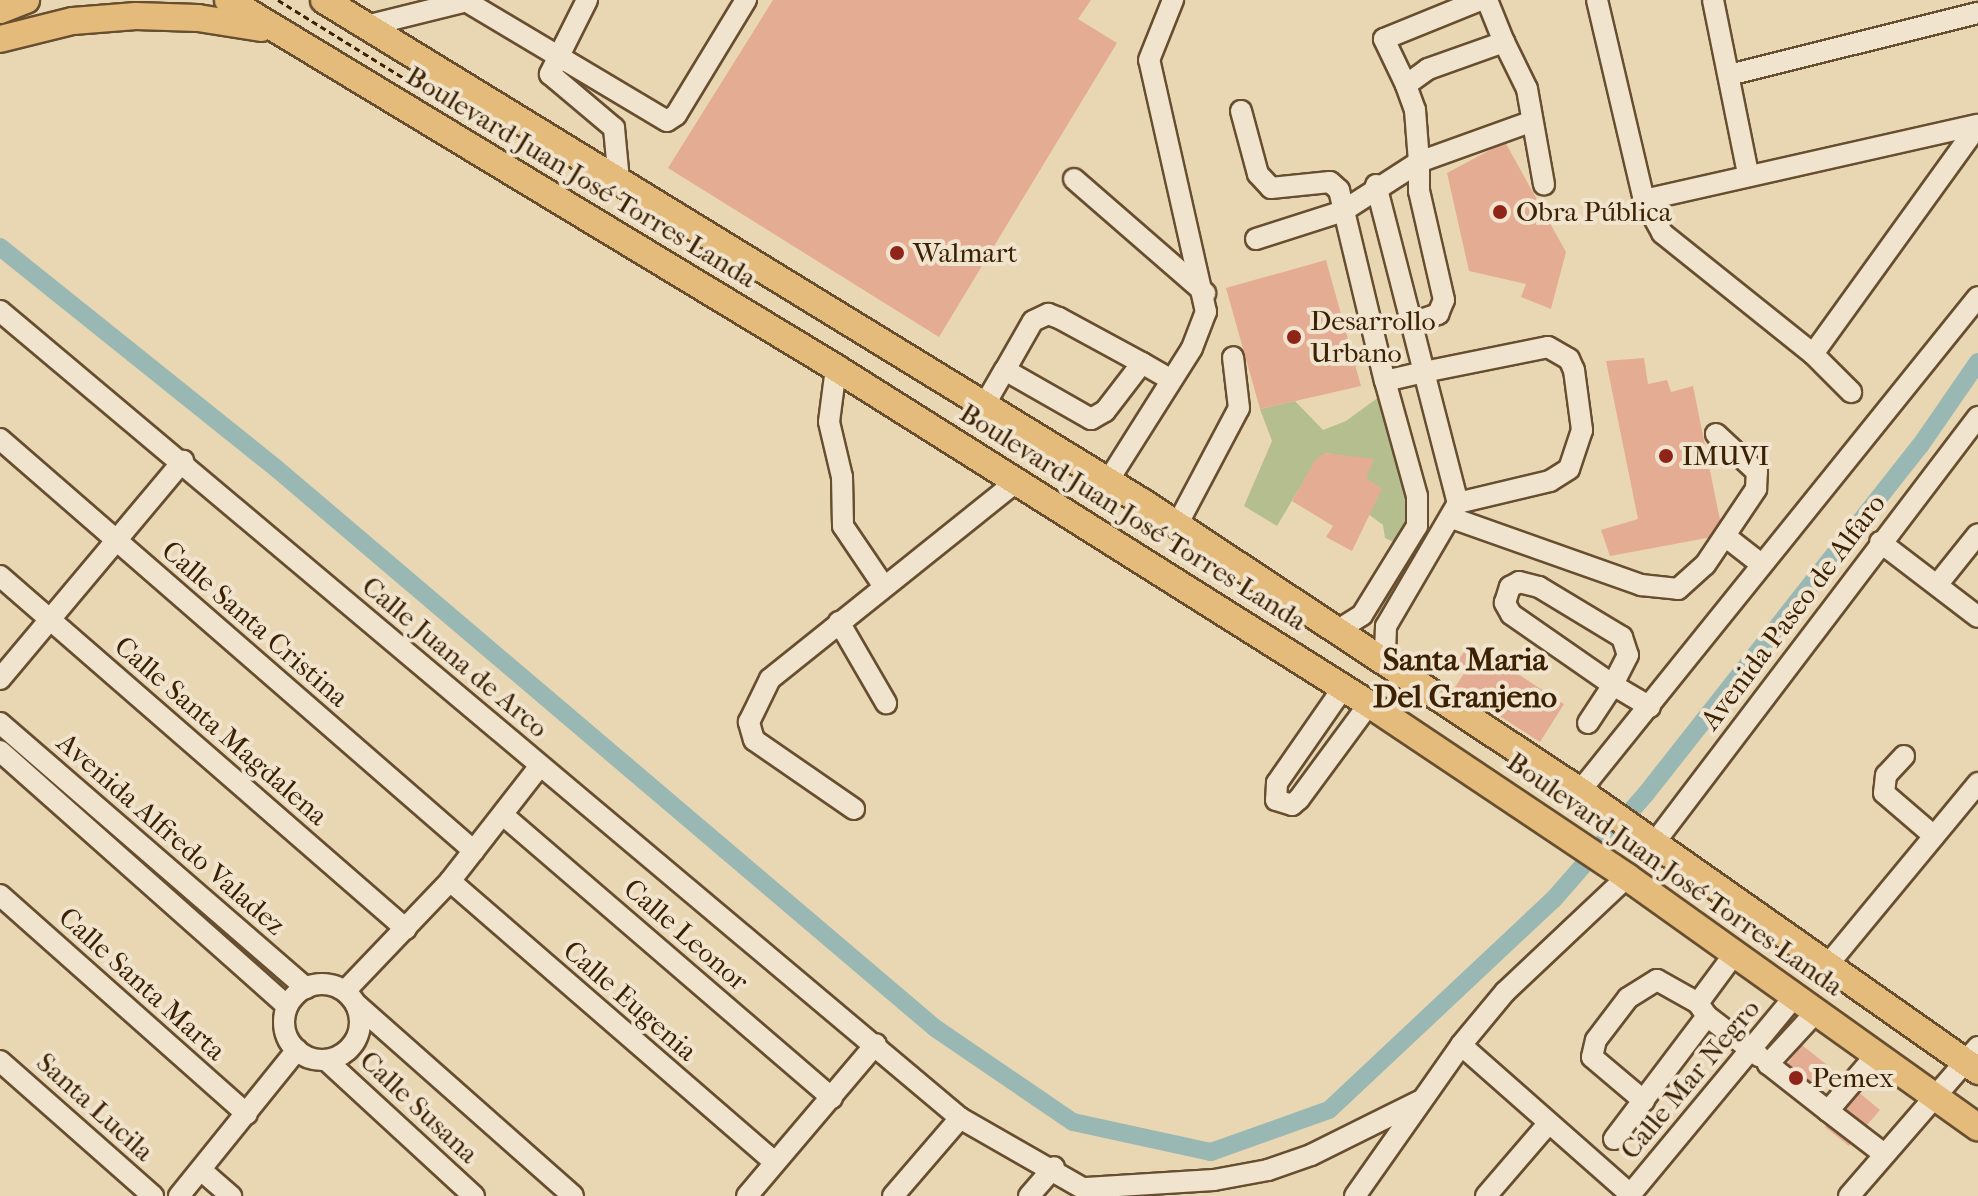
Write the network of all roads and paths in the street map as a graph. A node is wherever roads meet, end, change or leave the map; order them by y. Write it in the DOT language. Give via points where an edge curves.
graph roads {
  1 [pos="26,0"];
  2 [pos="228,0"];
  3 [pos="324,0"];
  4 [pos="587,0"];
  5 [pos="746,0"];
  6 [pos="1173,0"];
  7 [pos="1480,0"];
  8 [pos="1487,0"];
  9 [pos="1597,0"];
  10 [pos="1713,0"];
  11 [pos="466,1"];
  12 [pos="0,10"];
  13 [pos="1978,13"];
  14 [pos="366,26"];
  15 [pos="287,35"];
  16 [pos="0,39"];
  17 [pos="1504,42"];
  18 [pos="555,56"];
  19 [pos="1729,75"];
  20 [pos="1406,85"];
  21 [pos="1241,111"];
  22 [pos="1530,122"];
  23 [pos="1978,125"];
  24 [pos="1419,162"];
  25 [pos="1748,174"];
  26 [pos="1074,179"];
  27 [pos="619,181"];
  28 [pos="1544,184"];
  29 [pos="1376,185"];
  30 [pos="1644,200"];
  31 [pos="1343,211"];
  32 [pos="1256,239"];
  33 [pos="1205,293"];
  34 [pos="1978,297"];
  35 [pos="0,311"];
  36 [pos="1412,323"];
  37 [pos="1813,354"];
  38 [pos="1233,357"];
  39 [pos="1142,363"];
  40 [pos="836,368"];
  41 [pos="1005,370"];
  42 [pos="1424,372"];
  43 [pos="1171,380"];
  44 [pos="1385,381"];
  45 [pos="1851,392"];
  46 [pos="985,404"];
  47 [pos="1978,417"];
  48 [pos="1716,434"];
  49 [pos="0,439"];
  50 [pos="183,461"];
  51 [pos="1018,480"];
  52 [pos="1108,481"];
  53 [pos="1455,511"];
  54 [pos="1177,525"];
  55 [pos="1978,534"];
  56 [pos="1725,536"];
  57 [pos="118,542"];
  58 [pos="1880,542"];
  59 [pos="1761,564"];
  60 [pos="0,576"];
  61 [pos="883,585"];
  62 [pos="1937,585"];
  63 [pos="1978,617"];
  64 [pos="52,621"];
  65 [pos="839,622"];
  66 [pos="1335,632"];
  67 [pos="1385,663"];
  68 [pos="0,679"];
  69 [pos="1613,685"];
  70 [pos="1335,698"];
  71 [pos="886,703"];
  72 [pos="1650,707"];
  73 [pos="1362,715"];
  74 [pos="0,723"];
  75 [pos="1588,723"];
  76 [pos="0,751"];
  77 [pos="1904,756"];
  78 [pos="540,766"];
  79 [pos="1978,783"];
  80 [pos="1586,795"];
  81 [pos="854,809"];
  82 [pos="503,815"];
  83 [pos="1644,835"];
  84 [pos="1934,836"];
  85 [pos="474,851"];
  86 [pos="1618,870"];
  87 [pos="450,881"];
  88 [pos="0,895"];
  89 [pos="406,929"];
  90 [pos="1735,953"];
  91 [pos="1826,967"];
  92 [pos="306,988"];
  93 [pos="350,997"];
  94 [pos="1794,997"];
  95 [pos="287,1006"];
  96 [pos="1703,1009"];
  97 [pos="1816,1012"];
  98 [pos="876,1044"];
  99 [pos="1461,1045"];
  100 [pos="297,1050"];
  101 [pos="1751,1050"];
  102 [pos="1876,1055"];
  103 [pos="326,1060"];
  104 [pos="1974,1060"];
  105 [pos="0,1061"];
  106 [pos="1768,1064"];
  107 [pos="1933,1096"];
  108 [pos="832,1098"];
  109 [pos="1423,1099"];
  110 [pos="1644,1101"];
  111 [pos="1828,1111"];
  112 [pos="247,1114"];
  113 [pos="960,1118"];
  114 [pos="1548,1124"];
  115 [pos="1978,1127"];
  116 [pos="1614,1139"];
  117 [pos="1884,1154"];
  118 [pos="774,1162"];
  119 [pos="1054,1167"];
  120 [pos="201,1170"];
  121 [pos="1091,1192"];
  122 [pos="1630,1195"];
  123 [pos="153,1196"];
  124 [pos="179,1196"];
  125 [pos="231,1196"];
  126 [pos="474,1196"];
  127 [pos="573,1196"];
  128 [pos="747,1196"];
  129 [pos="893,1196"];
  130 [pos="1029,1196"];
  131 [pos="1355,1196"];
  132 [pos="1486,1196"];
  133 [pos="1849,1196"];
  1 -- 12 [label="main road"];
  2 -- 15 [label="main road, Boulevard Juan José Torres Landa"];
  3 -- 14 [label="main road, Boulevard Juan José Torres Landa"];
  4 -- 18 [label="street"];
  5 -- 18 [label="street" via="676,115 667,121"];
  6 -- 33 [label="street" via="1149,60"];
  7 -- 20 [label="street" via="1384,39"];
  8 -- 17 [label="street"];
  9 -- 30 [label="street"];
  10 -- 19 [label="street"];
  11 -- 14 [label="street"];
  11 -- 18 [label="street"];
  13 -- 19 [label="street"];
  14 -- 27 [label="main road, Boulevard Juan José Torres Landa"];
  15 -- 16 [label="main road" via="214,20 144,15 73,21"];
  15 -- 40 [label="main road, Boulevard Juan José Torres Landa"];
  17 -- 20 [label="street" via="1428,69"];
  17 -- 22 [label="street" via="1527,89"];
  18 -- 27 [label="street" via="551,79 614,128"];
  19 -- 25 [label="street"];
  20 -- 24 [label="street" via="1415,110"];
  21 -- 31 [label="street" via="1258,174 1271,188 1330,182 1339,190"];
  22 -- 24 [label="street"];
  22 -- 28 [label="street"];
  23 -- 25 [label="street"];
  23 -- 37 [label="street"];
  24 -- 29 [label="street"];
  24 -- 36 [label="street" via="1419,191 1444,300 1438,314"];
  25 -- 30 [label="street"];
  26 -- 33 [label="street"];
  27 -- 46 [label="main road, Boulevard Juan José Torres Landa"];
  29 -- 31 [label="street"];
  29 -- 36 [label="street"];
  30 -- 37 [label="street" via="1662,233"];
  31 -- 32 [label="street"];
  31 -- 44 [label="street"];
  33 -- 43 [label="street" via="1201,331"];
  34 -- 59 [label="street"];
  35 -- 50 [label="street, Calle Juana de Arco"];
  36 -- 42 [label="street"];
  37 -- 45 [label="street"];
  38 -- 54 [label="street" via="1239,408"];
  39 -- 41 [label="street" via="1105,411 1091,419"];
  39 -- 41 [label="street" via="1048,314 1033,321"];
  39 -- 43 [label="street"];
  40 -- 51 [label="main road, Boulevard Juan José Torres Landa"];
  40 -- 61 [label="street" via="829,422 842,477 843,526"];
  41 -- 46 [label="street"];
  42 -- 44 [label="street"];
  42 -- 53 [label="street"];
  42 -- 53 [label="street" via="1548,347 1569,359 1574,370 1582,430 1569,469 1550,481"];
  43 -- 52 [label="street"];
  44 -- 66 [label="street" via="1420,516 1362,615"];
  46 -- 52 [label="main road, Boulevard Juan José Torres Landa"];
  47 -- 58 [label="street, Avenida Paseo de Alfaro"];
  48 -- 56 [label="street" via="1757,472 1756,489"];
  49 -- 57 [label="street, Calle Santa Cristina"];
  50 -- 57 [label="street"];
  50 -- 78 [label="street, Calle Juana de Arco"];
  51 -- 61 [label="street"];
  51 -- 70 [label="main road, Boulevard Juan José Torres Landa"];
  52 -- 54 [label="main road, Boulevard Juan José Torres Landa"];
  53 -- 56 [label="street" via="1661,589 1678,589 1693,579"];
  53 -- 67 [label="street" via="1386,626"];
  54 -- 66 [label="main road, Boulevard Juan José Torres Landa"];
  55 -- 62 [label="street"];
  56 -- 59 [label="street"];
  57 -- 64 [label="street"];
  57 -- 85 [label="street, Calle Santa Cristina"];
  58 -- 62 [label="street"];
  58 -- 83 [label="street, Avenida Paseo de Alfaro"];
  59 -- 72 [label="street"];
  60 -- 64 [label="street, Calle Santa Magdalena"];
  61 -- 65 [label="street"];
  62 -- 63 [label="street"];
  64 -- 68 [label="street"];
  64 -- 89 [label="street, Calle Santa Magdalena"];
  65 -- 71 [label="street"];
  65 -- 81 [label="street" via="770,679 749,722 761,748"];
  66 -- 67 [label="main road, Boulevard Juan José Torres Landa"];
  67 -- 80 [label="main road, Boulevard Juan José Torres Landa"];
  69 -- 69 [label="street" via="1511,614 1505,603 1510,587 1519,582 1539,587 1622,637 1628,655"];
  69 -- 72 [label="street"];
  69 -- 75 [label="street"];
  70 -- 73 [label="main road, Boulevard Juan José Torres Landa"];
  70 -- 73 [label="street" via="1277,783 1276,800 1292,805 1299,799"];
  72 -- 80 [label="street"];
  73 -- 86 [label="main road, Boulevard Juan José Torres Landa"];
  74 -- 92 [label="street, Avenida Alfredo Valadez"];
  76 -- 95 [label="street, Avenida Alfredo Valadez"];
  77 -- 84 [label="street" via="1886,775 1884,793"];
  78 -- 82 [label="street"];
  78 -- 98 [label="street, Calle Juana de Arco"];
  79 -- 84 [label="street"];
  80 -- 83 [label="main road, Boulevard Juan José Torres Landa"];
  82 -- 85 [label="street"];
  82 -- 108 [label="street, Calle Leonor"];
  83 -- 91 [label="main road, Boulevard Juan José Torres Landa"];
  84 -- 91 [label="street"];
  85 -- 87 [label="street"];
  86 -- 90 [label="main road, Boulevard Juan José Torres Landa"];
  86 -- 99 [label="street"];
  87 -- 89 [label="street"];
  87 -- 118 [label="street, Calle Eugenia"];
  88 -- 112 [label="street, Calle Santa Marta"];
  89 -- 93 [label="street"];
  90 -- 94 [label="main road, Boulevard Juan José Torres Landa"];
  90 -- 96 [label="street"];
  91 -- 104 [label="main road, Boulevard Juan José Torres Landa"];
  92 -- 93 [label="street" via="319,984"];
  92 -- 95 [label="street"];
  93 -- 103 [label="street" via="360,1027 356,1039 338,1057"];
  93 -- 127 [label="street"];
  94 -- 97 [label="main road, Boulevard Juan José Torres Landa"];
  94 -- 101 [label="street, Calle Mar Negro"];
  95 -- 100 [label="street" via="284,1022"];
  96 -- 101 [label="street"];
  96 -- 110 [label="street"];
  96 -- 110 [label="street" via="1657,980 1628,998 1596,1040 1592,1057"];
  97 -- 102 [label="main road, Boulevard Juan José Torres Landa"];
  97 -- 106 [label="street"];
  98 -- 108 [label="street"];
  98 -- 113 [label="street, Calle Juana de Arco"];
  99 -- 109 [label="street"];
  99 -- 114 [label="street"];
  100 -- 103 [label="street"];
  100 -- 112 [label="street"];
  101 -- 106 [label="street"];
  101 -- 122 [label="street, Calle Mar Negro"];
  102 -- 107 [label="main road, Boulevard Juan José Torres Landa"];
  102 -- 111 [label="street"];
  103 -- 126 [label="street, Calle Susana"];
  104 -- 107 [label="street"];
  105 -- 123 [label="street, Santa Lucila"];
  106 -- 111 [label="street"];
  107 -- 115 [label="main road, Boulevard Juan José Torres Landa"];
  107 -- 117 [label="street"];
  108 -- 118 [label="street"];
  109 -- 121 [label="street" via="1311,1155 1268,1170"];
  109 -- 131 [label="street"];
  110 -- 116 [label="street"];
  111 -- 117 [label="street"];
  112 -- 120 [label="street"];
  113 -- 119 [label="street, Calle Juana de Arco"];
  113 -- 129 [label="street"];
  114 -- 122 [label="street"];
  114 -- 132 [label="street"];
  117 -- 133 [label="street"];
  118 -- 128 [label="street"];
  119 -- 121 [label="street, Calle Juana de Arco"];
  119 -- 130 [label="street"];
  120 -- 124 [label="street"];
  120 -- 125 [label="street"];
}
